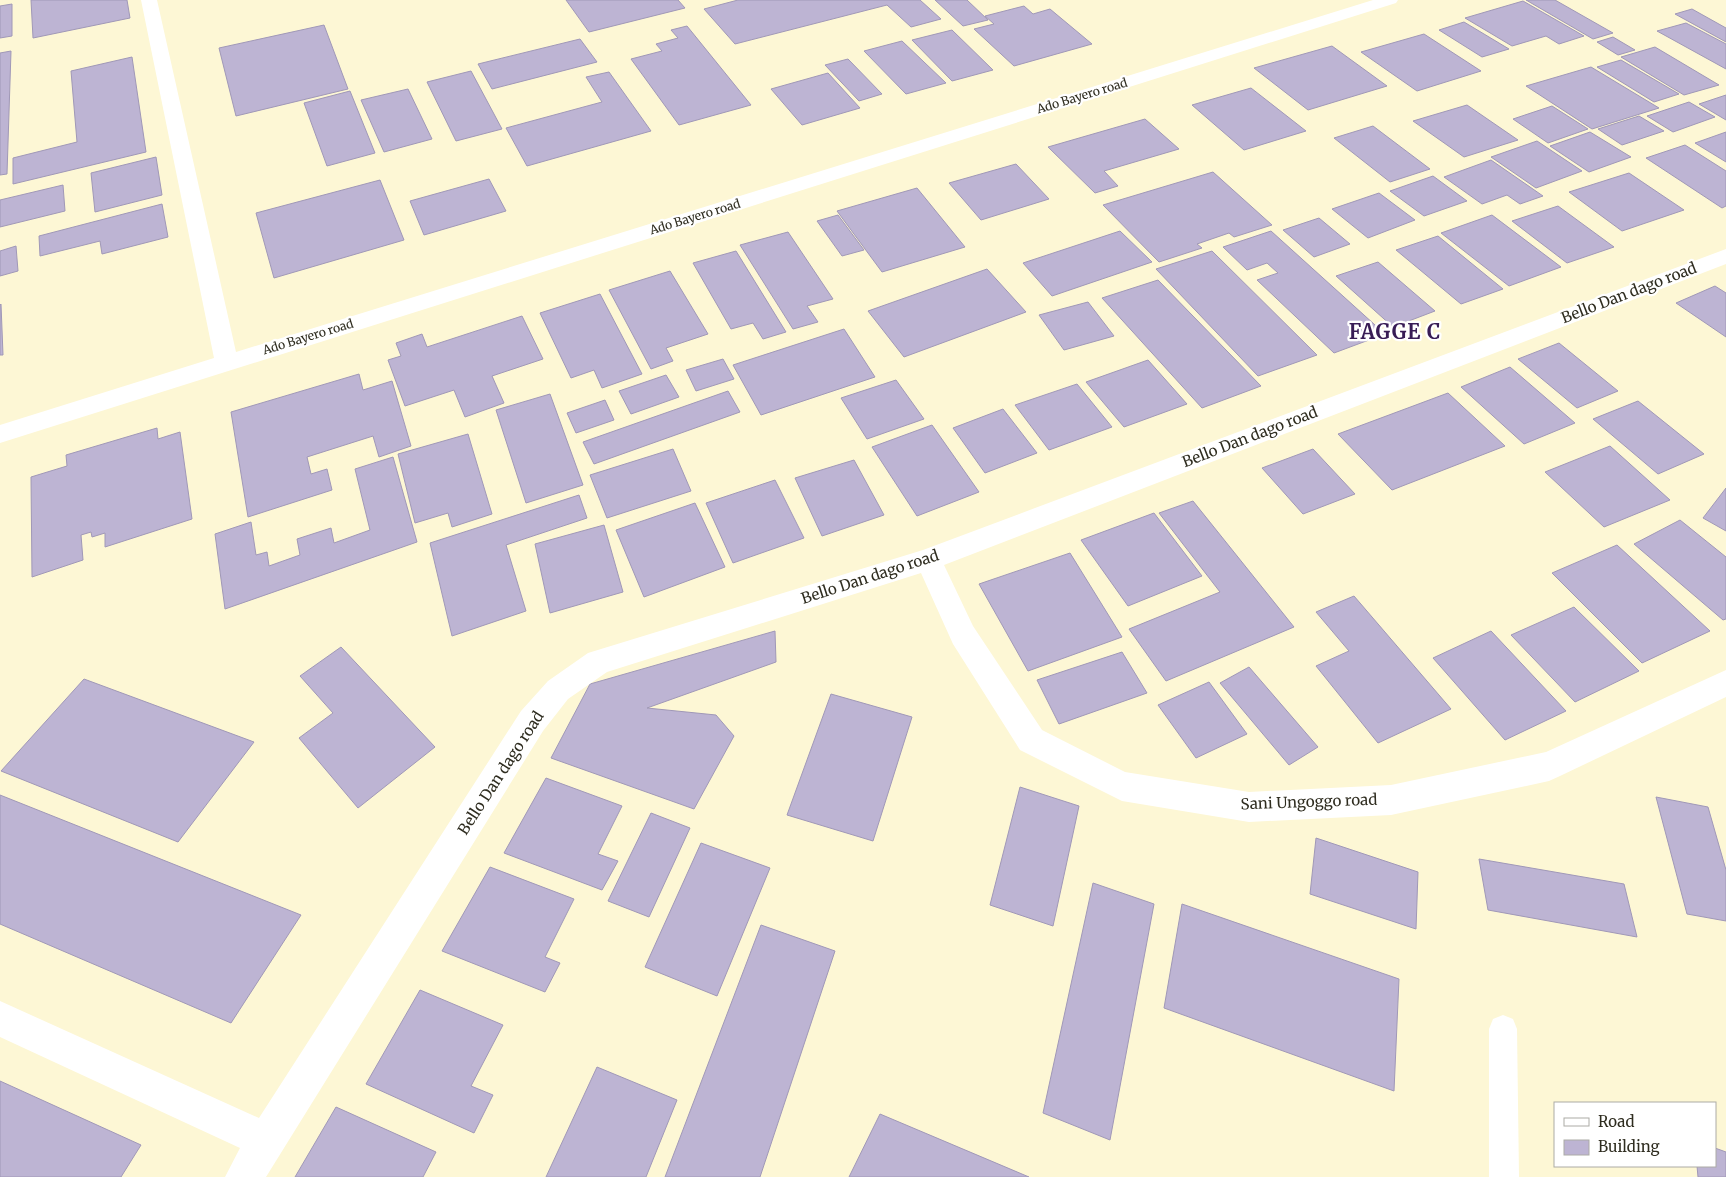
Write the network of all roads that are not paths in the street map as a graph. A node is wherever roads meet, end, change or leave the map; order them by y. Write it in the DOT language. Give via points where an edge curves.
graph roads {
  1 [pos="148,0"];
  2 [pos="1390,0"];
  3 [pos="1726,256"];
  4 [pos="227,363"];
  5 [pos="0,434"];
  6 [pos="928,560"];
  7 [pos="1726,683"];
  8 [pos="0,1019"];
  9 [pos="1503,1030"];
  10 [pos="267,1141"];
  11 [pos="244,1177"];
  12 [pos="1504,1177"];
  1 -- 4 [label="street"];
  2 -- 4 [label="street, Ado Bayero road"];
  3 -- 6 [label="street, Bello Dan dago road"];
  4 -- 5 [label="street, Ado Bayero road"];
  6 -- 7 [label="street, Sani Ungoggo road" via="963,635 1031,740 1122,786 1249,807 1391,800 1550,766"];
  6 -- 10 [label="street, Bello Dan dago road" via="598,662 558,690 532,720"];
  8 -- 10 [label="street"];
  9 -- 12 [label="lane"];
  10 -- 11 [label="street, Bello Dan dago road"];
}
